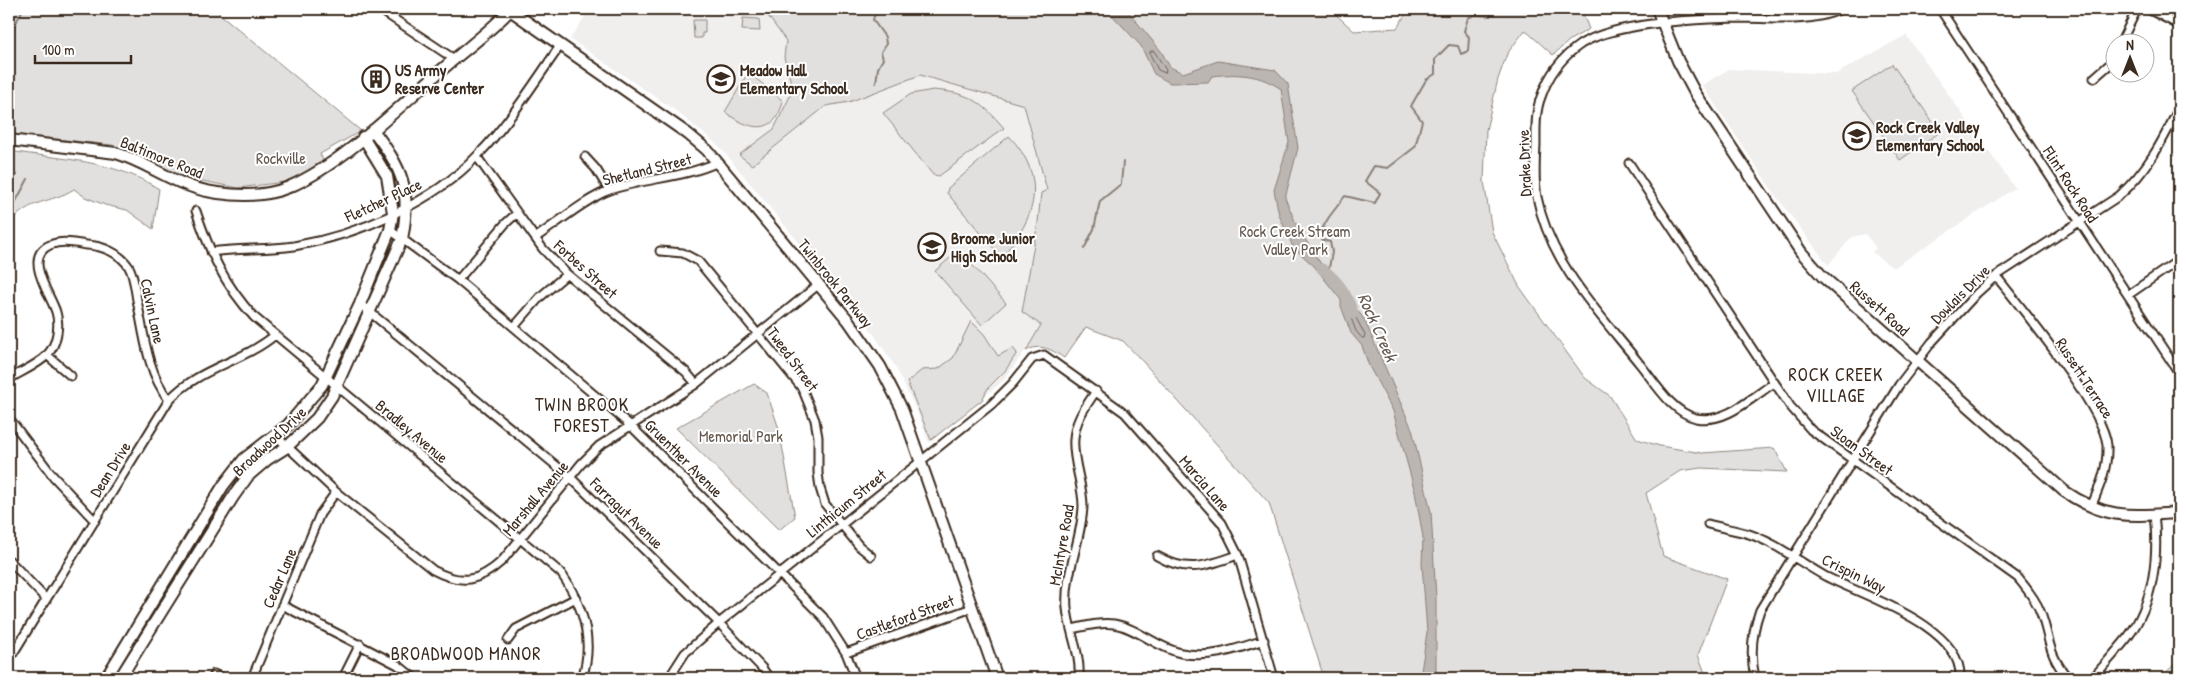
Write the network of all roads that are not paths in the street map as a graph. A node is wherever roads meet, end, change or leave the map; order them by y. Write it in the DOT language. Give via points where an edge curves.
graph roads {
  1 [pos="379,9"];
  2 [pos="1657,9"];
  3 [pos="1736,9"];
  4 [pos="1841,9"];
  5 [pos="1940,9"];
  6 [pos="2137,9"];
  7 [pos="2148,9"];
  8 [pos="510,10"];
  9 [pos="1737,18"];
  10 [pos="1663,23"];
  11 [pos="2179,24"];
  12 [pos="2126,32"];
  13 [pos="560,46"];
  14 [pos="454,59"];
  15 [pos="2106,68"];
  16 [pos="2094,78"];
  17 [pos="2179,108"];
  18 [pos="373,130"];
  19 [pos="362,138"];
  20 [pos="9,140"];
  21 [pos="477,157"];
  22 [pos="585,158"];
  23 [pos="718,162"];
  24 [pos="1629,163"];
  25 [pos="609,190"];
  26 [pos="407,207"];
  27 [pos="196,211"];
  28 [pos="518,213"];
  29 [pos="393,214"];
  30 [pos="2079,222"];
  31 [pos="390,230"];
  32 [pos="535,238"];
  33 [pos="402,239"];
  34 [pos="211,252"];
  35 [pos="660,252"];
  36 [pos="2179,260"];
  37 [pos="567,274"];
  38 [pos="1996,276"];
  39 [pos="458,280"];
  40 [pos="818,285"];
  41 [pos="2128,295"];
  42 [pos="360,304"];
  43 [pos="370,312"];
  44 [pos="514,327"];
  45 [pos="758,334"];
  46 [pos="275,335"];
  47 [pos="47,355"];
  48 [pos="1044,355"];
  49 [pos="1917,361"];
  50 [pos="2179,373"];
  51 [pos="71,376"];
  52 [pos="326,377"];
  53 [pos="9,379"];
  54 [pos="1774,383"];
  55 [pos="696,384"];
  56 [pos="337,387"];
  57 [pos="1096,391"];
  58 [pos="169,400"];
  59 [pos="9,418"];
  60 [pos="630,424"];
  61 [pos="276,435"];
  62 [pos="287,447"];
  63 [pos="921,460"];
  64 [pos="1852,460"];
  65 [pos="570,477"];
  66 [pos="336,492"];
  67 [pos="2091,507"];
  68 [pos="2179,513"];
  69 [pos="2154,514"];
  70 [pos="95,520"];
  71 [pos="1708,524"];
  72 [pos="841,525"];
  73 [pos="519,539"];
  74 [pos="1238,555"];
  75 [pos="871,556"];
  76 [pos="1157,556"];
  77 [pos="1792,556"];
  78 [pos="9,560"];
  79 [pos="781,573"];
  80 [pos="576,598"];
  81 [pos="46,599"];
  82 [pos="282,605"];
  83 [pos="972,608"];
  84 [pos="719,623"];
  85 [pos="1072,629"];
  86 [pos="508,640"];
  87 [pos="1264,640"];
  88 [pos="360,644"];
  89 [pos="846,653"];
  90 [pos="9,660"];
  91 [pos="214,674"];
  92 [pos="106,678"];
  93 [pos="120,678"];
  94 [pos="223,678"];
  95 [pos="252,678"];
  96 [pos="343,678"];
  97 [pos="414,678"];
  98 [pos="582,678"];
  99 [pos="669,678"];
  100 [pos="769,678"];
  101 [pos="856,678"];
  102 [pos="997,678"];
  103 [pos="1079,678"];
  104 [pos="1274,678"];
  105 [pos="1755,678"];
  106 [pos="1960,678"];
  107 [pos="2068,678"];
  108 [pos="2093,678"];
  1 -- 14 [label="street"];
  2 -- 10 [label="street, Russett Road"];
  3 -- 9 [label="street"];
  4 -- 9 [label="street, Drake Drive" via="1799,19"];
  5 -- 30 [label="street, Flint Rock Road"];
  6 -- 12 [label="street"];
  7 -- 11 [label="street"];
  8 -- 13 [label="street, Twinbrook Parkway"];
  8 -- 14 [label="street, Baltimore Road"];
  9 -- 10 [label="street, Drake Drive"];
  10 -- 49 [label="street, Russett Road" via="1694,93 1801,252 1822,276"];
  10 -- 54 [label="street, Drake Drive" via="1600,35 1575,48 1553,71 1540,99 1537,124 1536,184 1545,226 1574,282 1683,412 1695,418 1725,415"];
  13 -- 21 [label="street, Fletcher Place" via="514,113"];
  13 -- 23 [label="street, Twinbrook Parkway" via="688,134"];
  14 -- 18 [label="street, Baltimore Road"];
  15 -- 16 [label="street"];
  17 -- 30 [label="street, Dowlais Drive" via="2136,180 2119,196"];
  18 -- 19 [label="street, Baltimore Road"];
  18 -- 26 [label="street, Broadwood Drive" via="398,168"];
  19 -- 20 [label="street, Baltimore Road" via="321,169 288,187 247,194 199,190 116,152"];
  19 -- 29 [label="street, Broadwood Drive" via="388,176"];
  21 -- 26 [label="street, Fletcher Place" via="438,189"];
  21 -- 28 [label="street, Forbes Street"];
  22 -- 25 [label="street" via="596,168"];
  23 -- 25 [label="street, Shetland Street" via="702,169"];
  23 -- 40 [label="street, Twinbrook Parkway"];
  24 -- 54 [label="street, Sloan Street"];
  25 -- 32 [label="street, Shetland Street"];
  26 -- 29 [label="street, Fletcher Place"];
  26 -- 33 [label="street, Broadwood Drive"];
  27 -- 34 [label="street, Bradley Avenue"];
  28 -- 32 [label="street, Forbes Street"];
  28 -- 39 [label="street"];
  29 -- 31 [label="street, Broadwood Drive"];
  29 -- 34 [label="street, Fletcher Place" via="337,236 294,246"];
  30 -- 38 [label="street, Dowlais Drive"];
  30 -- 41 [label="street, Flint Rock Road"];
  31 -- 33 [label="street, Gruenther Avenue"];
  31 -- 42 [label="street, Broadwood Drive"];
  32 -- 37 [label="street, Forbes Street"];
  33 -- 39 [label="street, Gruenther Avenue"];
  33 -- 43 [label="street, Broadwood Drive"];
  34 -- 46 [label="street, Bradley Avenue" via="236,297"];
  35 -- 45 [label="street, Tweed Street" via="683,253 698,261"];
  36 -- 41 [label="street"];
  37 -- 44 [label="street" via="540,297"];
  37 -- 55 [label="street, Forbes Street" via="686,372"];
  38 -- 49 [label="street, Dowlais Drive"];
  38 -- 67 [label="street, Russett Terrace" via="2102,424 2107,442 2107,464"];
  39 -- 44 [label="street, Gruenther Avenue"];
  40 -- 45 [label="street, Marshall Avenue"];
  40 -- 63 [label="street, Twinbrook Parkway" via="848,320 880,366 902,408"];
  41 -- 50 [label="street, Flint Rock Road"];
  42 -- 43 [label="street, Farragut Avenue"];
  42 -- 52 [label="street, Broadwood Drive"];
  43 -- 56 [label="street, Broadwood Drive"];
  43 -- 65 [label="street, Farragut Avenue"];
  44 -- 60 [label="street, Gruenther Avenue"];
  45 -- 55 [label="street, Marshall Avenue"];
  45 -- 72 [label="street, Tweed Street" via="802,388 811,408 818,437 820,488 825,504"];
  46 -- 52 [label="street, Bradley Avenue"];
  46 -- 58 [label="street, Dean Drive" via="262,346 196,377"];
  47 -- 51 [label="street"];
  47 -- 53 [label="street"];
  47 -- 58 [label="street, Calvin Lane" via="54,345 58,326 57,312 40,276 40,254 47,246 59,242 100,246 113,252 129,268 151,363 160,388"];
  48 -- 57 [label="street, Marcia Lane"];
  48 -- 63 [label="street, Linthicum Street" via="1032,360 992,404"];
  49 -- 64 [label="street, Dowlais Drive"];
  49 -- 67 [label="street, Russett Road" via="2064,491"];
  52 -- 56 [label="street, Bradley Avenue"];
  52 -- 61 [label="street, Broadwood Drive" via="302,411"];
  54 -- 64 [label="street, Sloan Street" via="1812,430"];
  55 -- 60 [label="street, Marshall Avenue"];
  56 -- 62 [label="street, Broadwood Drive" via="317,418"];
  56 -- 73 [label="street, Bradley Avenue"];
  57 -- 74 [label="street, Marcia Lane" via="1125,413 1208,506 1222,523"];
  57 -- 85 [label="street, McIntyre Road" via="1080,416 1074,438 1083,508 1066,594"];
  58 -- 70 [label="street, Dean Drive"];
  59 -- 70 [label="street" via="53,476"];
  60 -- 65 [label="street, Marshall Avenue" via="599,446"];
  60 -- 79 [label="street, Gruenther Avenue"];
  61 -- 62 [label="street, Marshall Avenue"];
  61 -- 92 [label="street, Broadwood Drive" via="244,459 223,486"];
  62 -- 66 [label="street, Marshall Avenue"];
  62 -- 93 [label="street, Broadwood Drive" via="248,476"];
  63 -- 72 [label="street, Linthicum Street"];
  63 -- 83 [label="street, Twinbrook Parkway"];
  64 -- 77 [label="street, Dowlais Drive"];
  64 -- 107 [label="street, Sloan Street" via="2018,578 2039,609 2056,664"];
  65 -- 73 [label="street, Marshall Avenue"];
  65 -- 84 [label="street, Farragut Avenue"];
  66 -- 73 [label="street, Marshall Avenue" via="447,578 463,580 488,573"];
  66 -- 82 [label="street, Cedar Lane" via="320,514"];
  67 -- 69 [label="street, Russett Road" via="2122,516"];
  68 -- 69 [label="street, Russett Road"];
  69 -- 108 [label="street" via="2156,557 2144,609 2129,636"];
  70 -- 81 [label="street, Dean Drive"];
  71 -- 77 [label="street, Crispin Way" via="1749,534"];
  72 -- 75 [label="street, Tweed Street"];
  72 -- 79 [label="street, Linthicum Street"];
  73 -- 80 [label="street, Bradley Avenue" via="561,573"];
  74 -- 76 [label="street" via="1192,568 1173,565"];
  74 -- 87 [label="street, Marcia Lane"];
  77 -- 105 [label="street, Dowlais Drive" via="1755,624 1752,666"];
  77 -- 106 [label="street, Crispin Way" via="1824,576 1911,615 1935,633 1950,650 1959,665"];
  78 -- 81 [label="street"];
  79 -- 84 [label="street, Linthicum Street"];
  79 -- 89 [label="street, Gruenther Avenue" via="824,617"];
  80 -- 86 [label="street" via="516,629"];
  80 -- 98 [label="street, Bradley Avenue" via="588,635"];
  81 -- 90 [label="street, Dean Drive"];
  82 -- 88 [label="street"];
  82 -- 95 [label="street, Cedar Lane"];
  83 -- 89 [label="street, Castleford Street"];
  83 -- 102 [label="street, Twinbrook Parkway"];
  84 -- 99 [label="street, Linthicum Street" via="685,653"];
  84 -- 100 [label="street, Farragut Avenue"];
  85 -- 87 [label="street" via="1115,624 1165,648 1197,655 1228,652"];
  85 -- 103 [label="street, McIntyre Road" via="1078,651"];
  87 -- 104 [label="street, Marcia Lane"];
  88 -- 96 [label="street"];
  88 -- 97 [label="street"];
  89 -- 101 [label="street, Gruenther Avenue"];
  91 -- 94 [label="street"];
}
